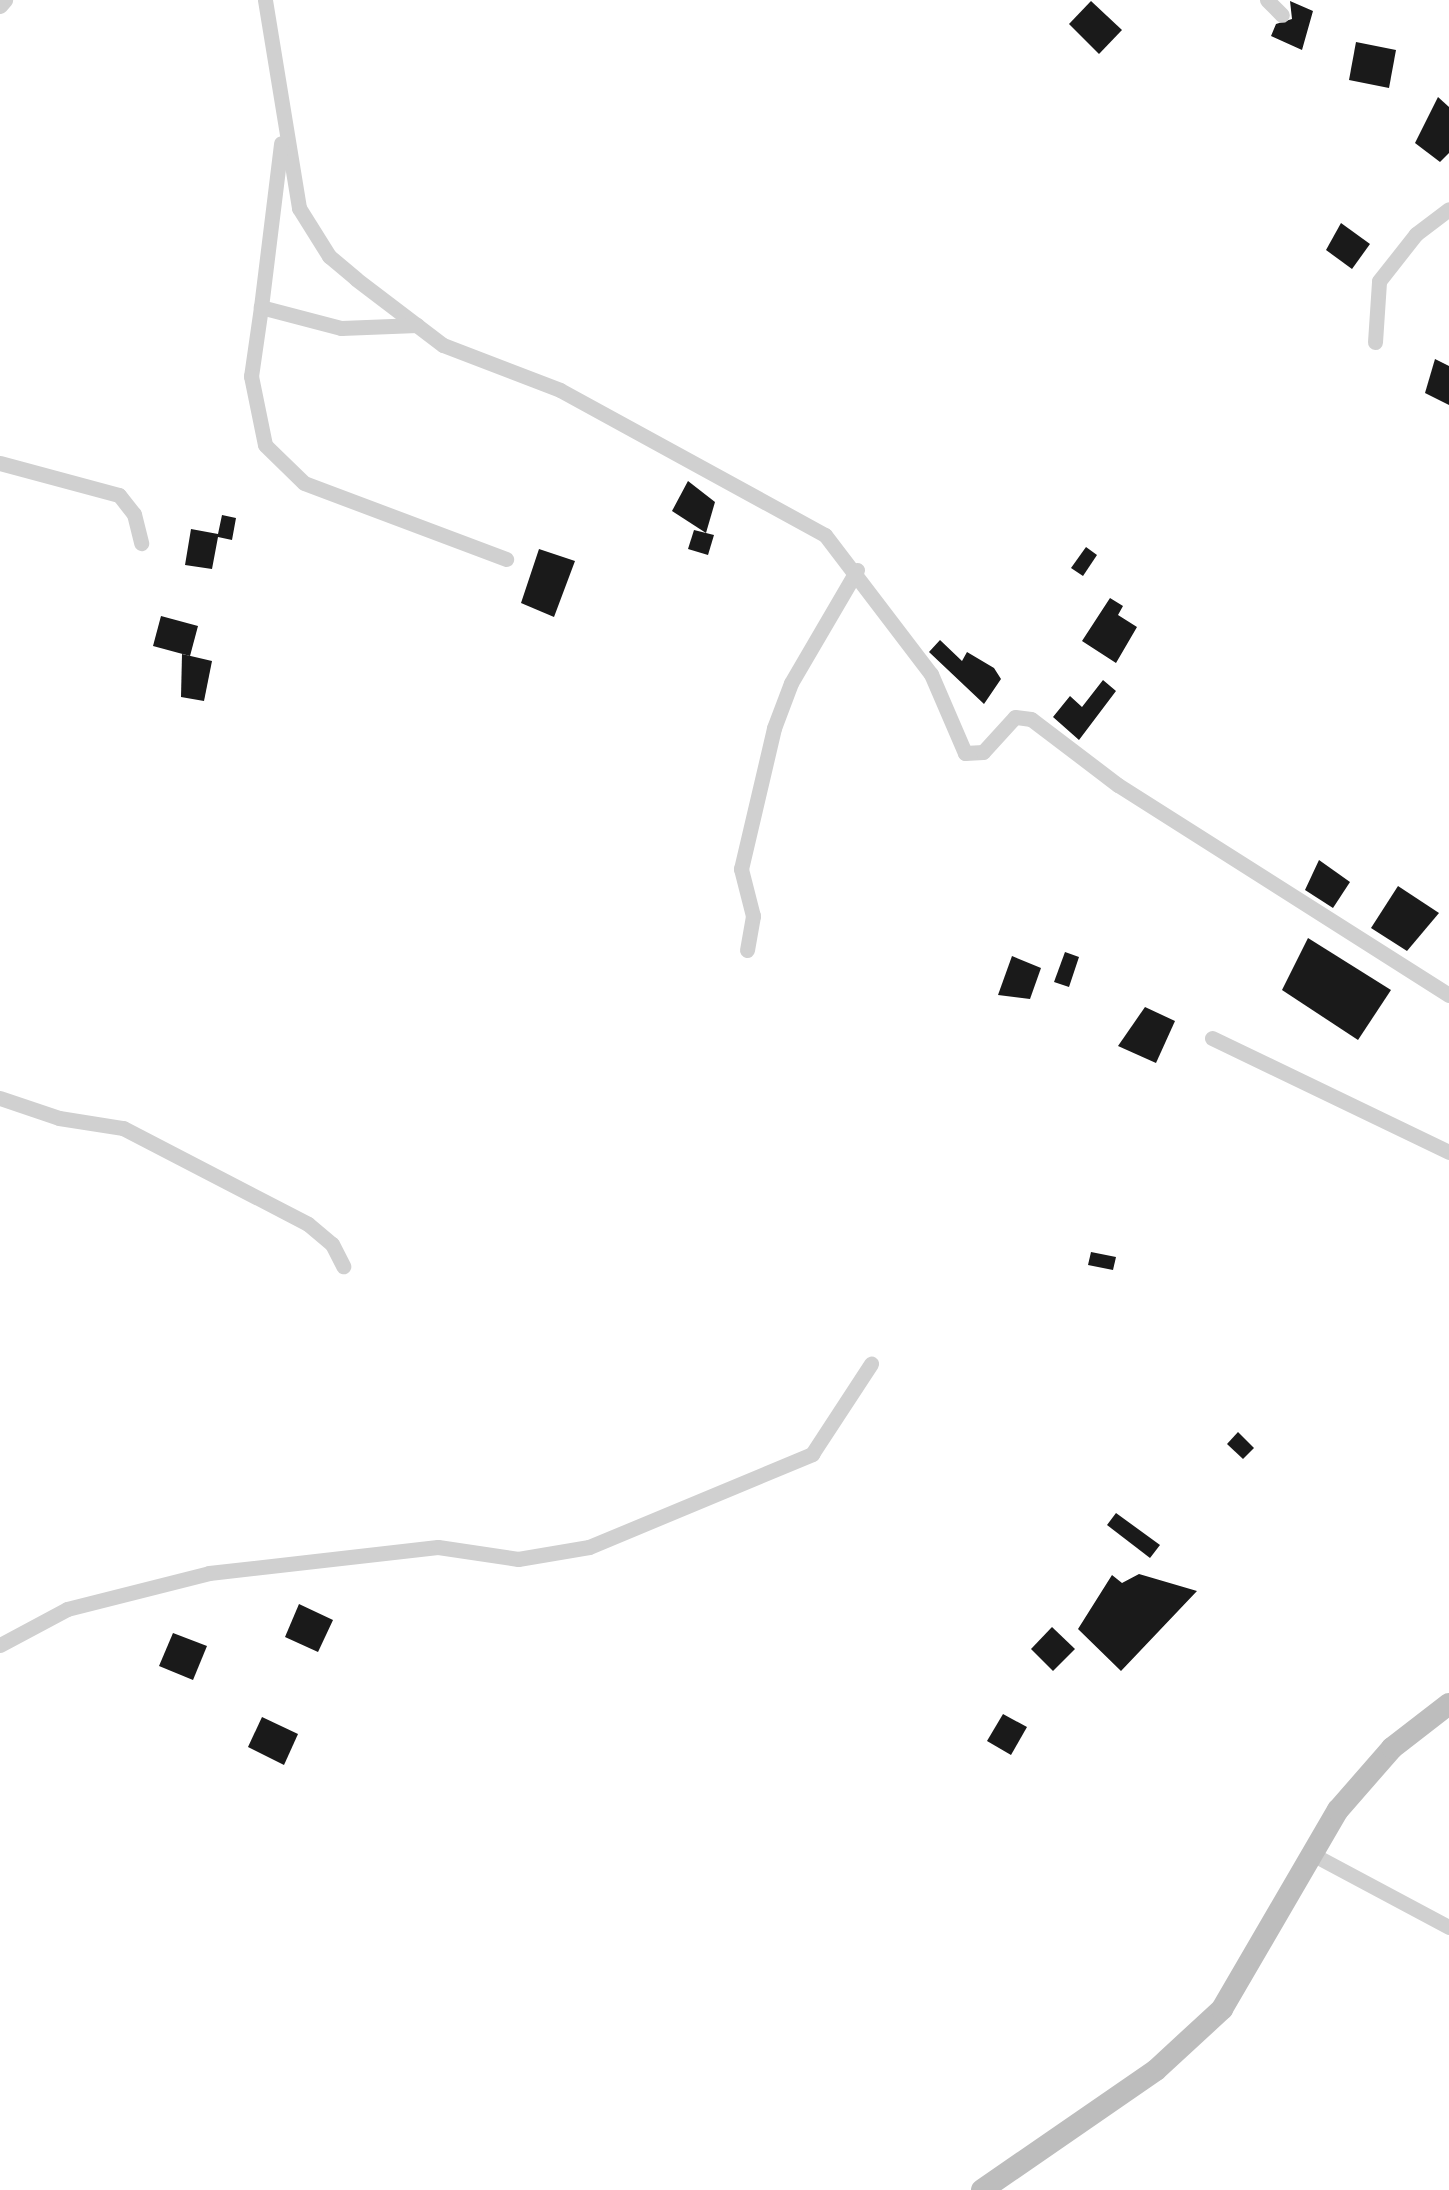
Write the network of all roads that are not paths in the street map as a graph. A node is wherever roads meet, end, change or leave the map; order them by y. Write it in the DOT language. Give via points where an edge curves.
graph roads {
  1 [pos="5,0"];
  2 [pos="265,0"];
  3 [pos="1267,0"];
  4 [pos="0,6"];
  5 [pos="1282,14"];
  6 [pos="286,106"];
  7 [pos="1449,209"];
  8 [pos="262,307"];
  9 [pos="417,325"];
  10 [pos="1375,342"];
  11 [pos="0,463"];
  12 [pos="141,544"];
  13 [pos="506,559"];
  14 [pos="857,570"];
  15 [pos="747,950"];
  16 [pos="1449,995"];
  17 [pos="1212,1038"];
  18 [pos="0,1098"];
  19 [pos="1449,1152"];
  20 [pos="343,1266"];
  21 [pos="870,1364"];
  22 [pos="0,1645"];
  23 [pos="1449,1704"];
  24 [pos="1312,1854"];
  25 [pos="1449,1927"];
  26 [pos="982,2190"];
  1 -- 4 [label="street"];
  2 -- 6 [label="street"];
  3 -- 5 [label="street"];
  6 -- 8 [label="street"];
  6 -- 9 [label="street" via="292,184 312,232 356,280"];
  7 -- 10 [label="street" via="1416,234 1379,281"];
  8 -- 9 [label="street" via="341,328"];
  8 -- 13 [label="street" via="250,376 265,444 304,483"];
  9 -- 14 [label="street" via="480,363 560,390 791,513 825,535"];
  11 -- 12 [label="street" via="119,495 134,514"];
  14 -- 15 [label="street" via="791,683 774,728 741,869 753,916"];
  14 -- 16 [label="street" via="931,674 964,753 983,752 1015,717 1031,719 1118,785"];
  17 -- 19 [label="street"];
  18 -- 20 [label="street" via="58,1118 124,1128 308,1224 332,1244"];
  21 -- 22 [label="street" via="812,1454 589,1547 518,1559 438,1548 209,1573 67,1609"];
  23 -- 24 [label="street" via="1392,1748 1338,1810"];
  24 -- 25 [label="street"];
  24 -- 26 [label="street" via="1222,2009 1156,2070"];
}
